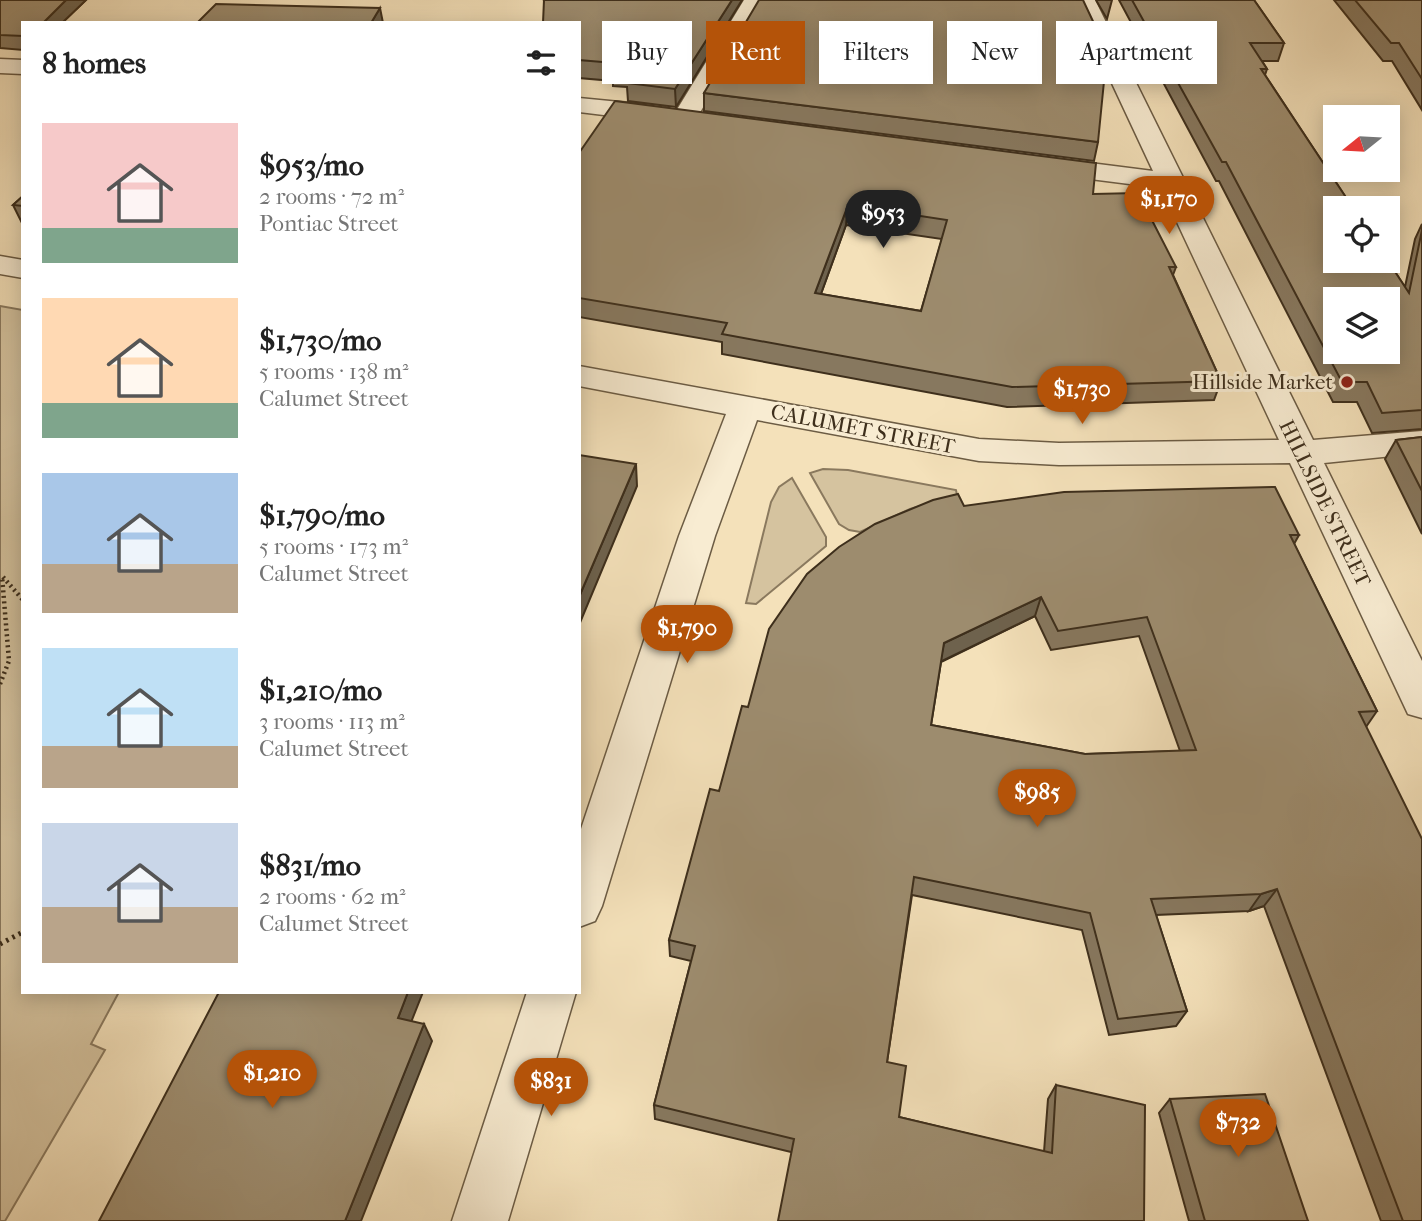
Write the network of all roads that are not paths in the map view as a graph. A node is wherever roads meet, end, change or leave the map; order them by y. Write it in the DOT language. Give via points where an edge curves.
graph roads {
  1 [pos="755,0"];
  2 [pos="1084,0"];
  3 [pos="0,65"];
  4 [pos="21,67"];
  5 [pos="581,105"];
  6 [pos="686,116"];
  7 [pos="712,120"];
  8 [pos="1018,161"];
  9 [pos="1170,181"];
  10 [pos="0,265"];
  11 [pos="21,269"];
  12 [pos="581,376"];
  13 [pos="745,408"];
  14 [pos="1422,442"];
  15 [pos="1300,452"];
  16 [pos="1422,702"];
  17 [pos="581,899"];
  18 [pos="551,994"];
  19 [pos="480,1221"];
  1 -- 6 [label="street"];
  2 -- 9 [label="street, HILLSIDE STREET"];
  3 -- 4 [label="street"];
  5 -- 6 [label="street"];
  6 -- 7 [label="street"];
  8 -- 9 [label="street"];
  9 -- 15 [label="street, HILLSIDE STREET"];
  10 -- 11 [label="street"];
  12 -- 13 [label="street"];
  13 -- 15 [label="street, CALUMET STREET" via="979,450 1050,454"];
  13 -- 17 [label="street, CALUMET STREET" via="697,536"];
  14 -- 15 [label="street, CALUMET STREET"];
  15 -- 16 [label="street, HILLSIDE STREET"];
  18 -- 19 [label="street"];
}
